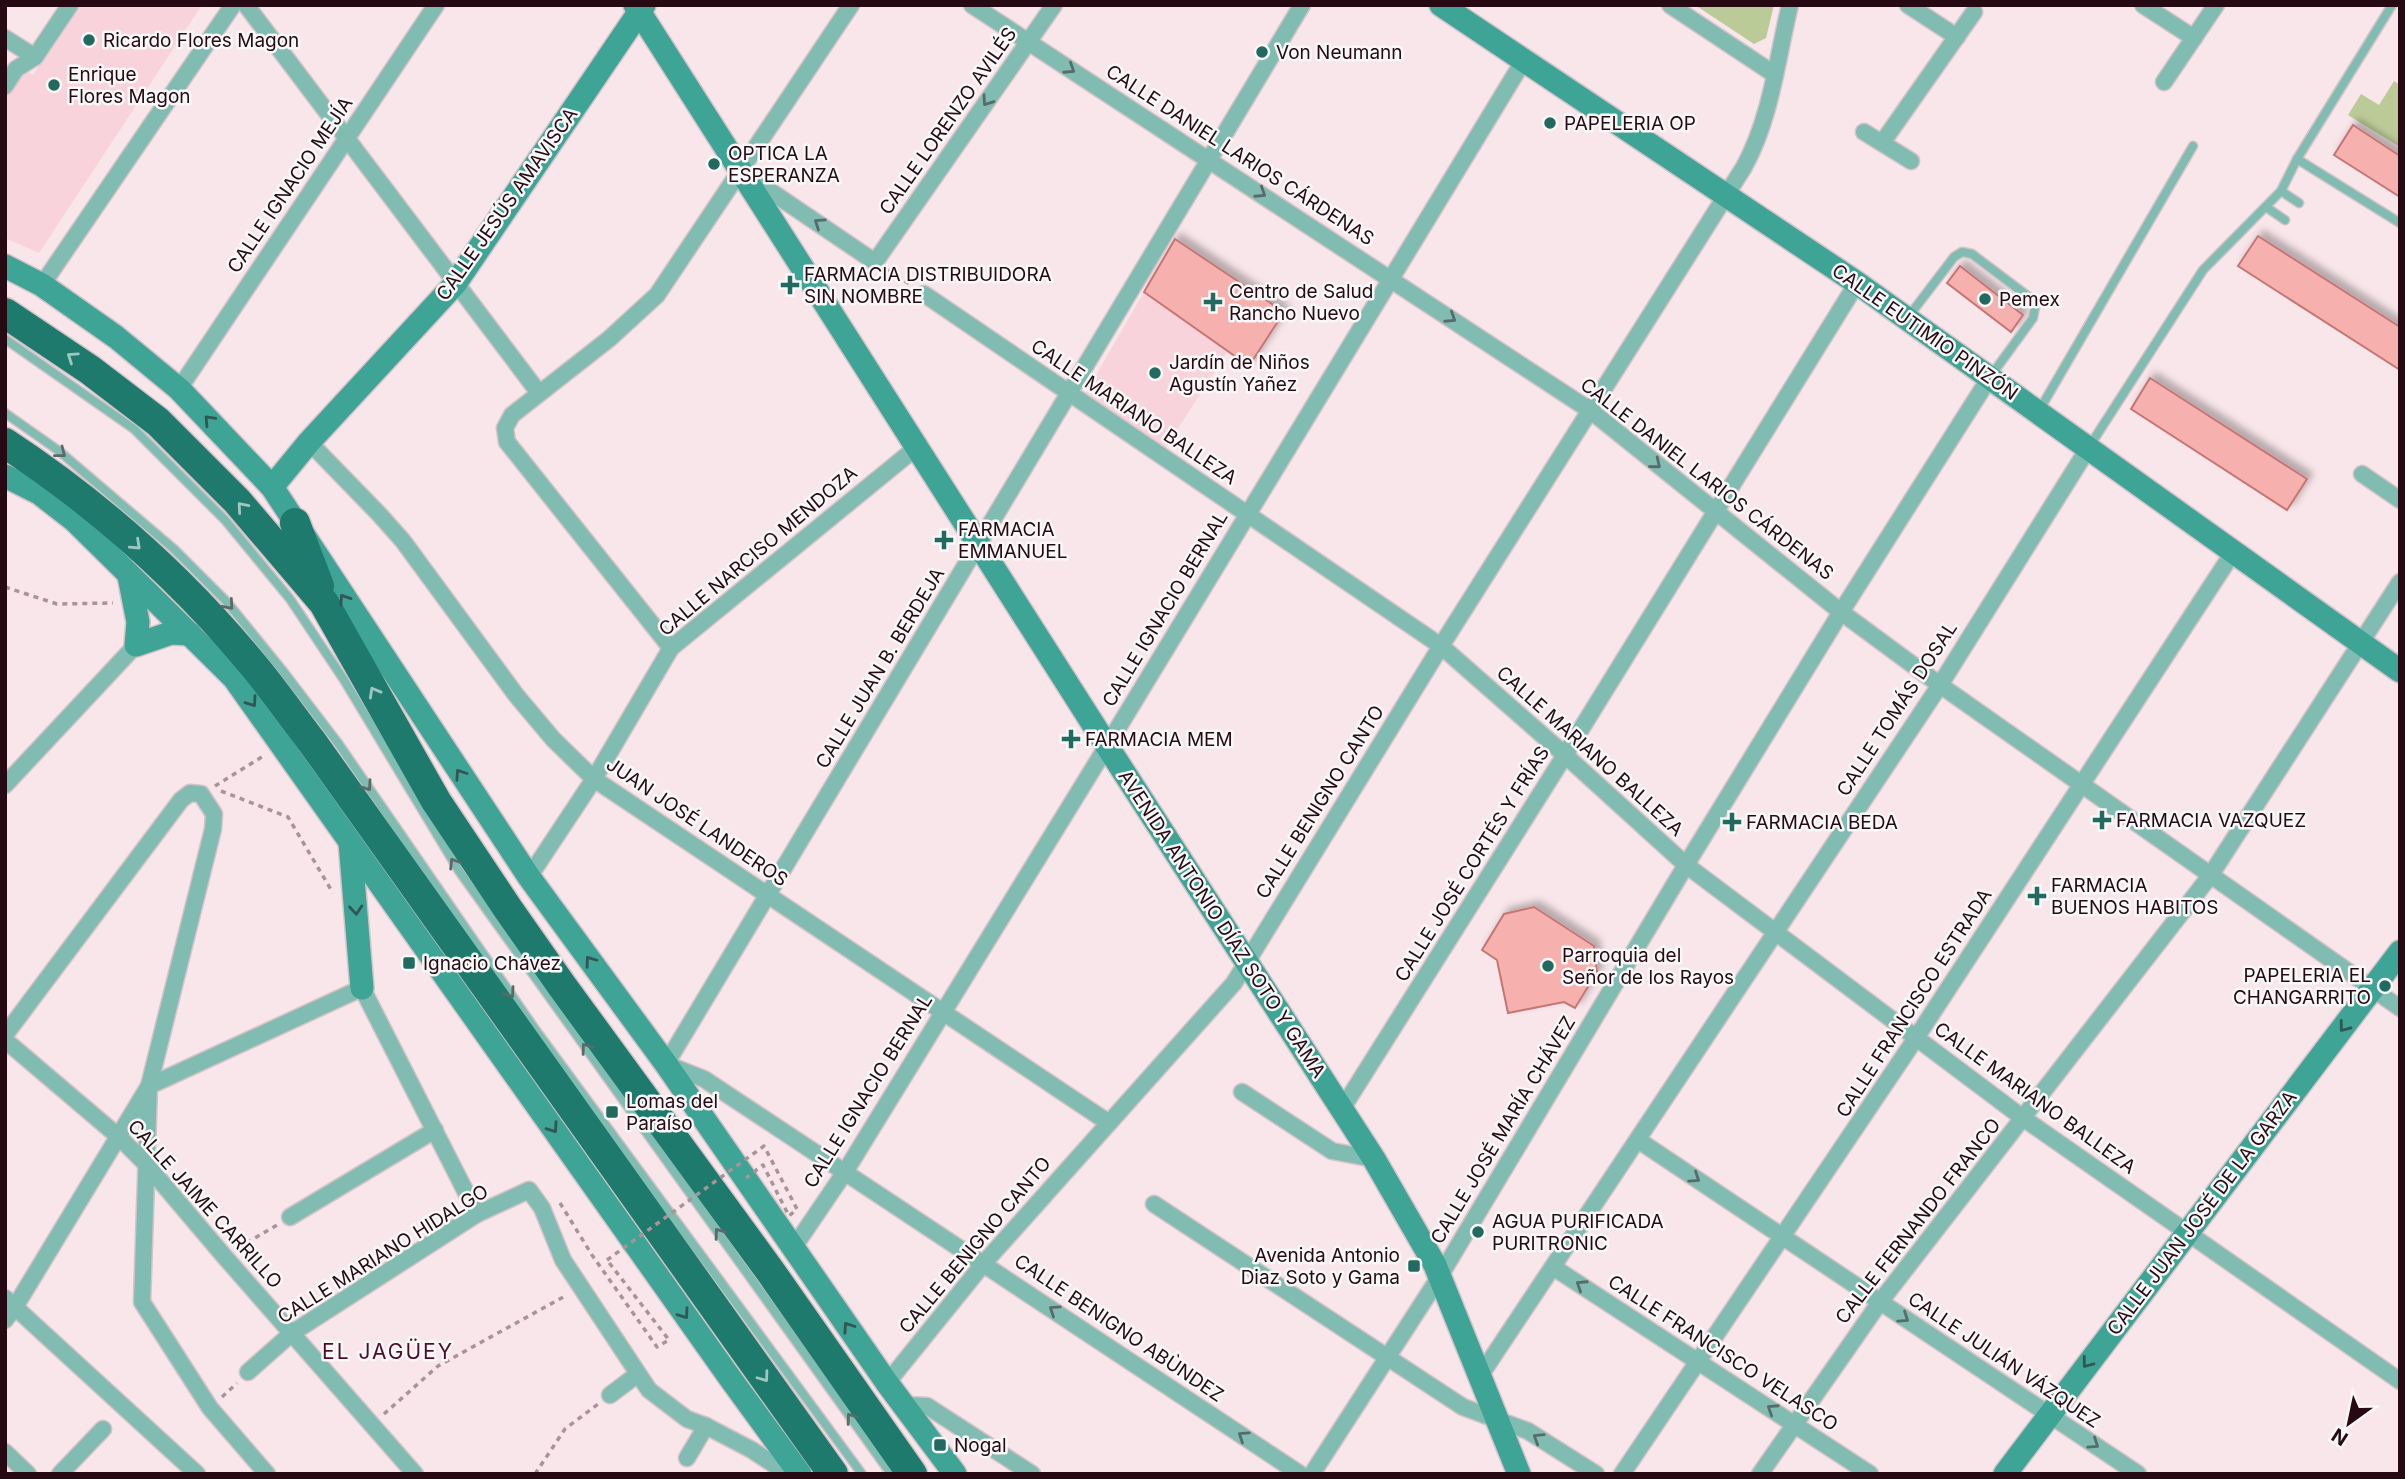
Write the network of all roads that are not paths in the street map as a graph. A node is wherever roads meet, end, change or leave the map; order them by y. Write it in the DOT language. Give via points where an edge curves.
graph roads {
  1 [pos="69,5"];
  2 [pos="233,5"];
  3 [pos="246,5"];
  4 [pos="436,5"];
  5 [pos="851,5"];
  6 [pos="972,5"];
  7 [pos="1054,5"];
  8 [pos="1302,5"];
  9 [pos="1441,5"];
  10 [pos="1670,5"];
  11 [pos="1790,5"];
  12 [pos="1908,5"];
  13 [pos="2143,5"];
  14 [pos="2216,5"];
  15 [pos="2392,5"];
  16 [pos="640,8"];
  17 [pos="1974,12"];
  18 [pos="1957,37"];
  19 [pos="5,38"];
  20 [pos="2194,38"];
  21 [pos="1028,42"];
  22 [pos="35,58"];
  23 [pos="1524,60"];
  24 [pos="1774,74"];
  25 [pos="2164,82"];
  26 [pos="5,86"];
  27 [pos="1864,132"];
  28 [pos="346,139"];
  29 [pos="1882,143"];
  30 [pos="2193,146"];
  31 [pos="2297,159"];
  32 [pos="1209,160"];
  33 [pos="1910,161"];
  34 [pos="740,170"];
  35 [pos="2281,191"];
  36 [pos="1726,195"];
  37 [pos="2299,203"];
  38 [pos="2266,207"];
  39 [pos="2285,220"];
  40 [pos="2400,223"];
  41 [pos="5,266"];
  42 [pos="1390,278"];
  43 [pos="1857,283"];
  44 [pos="455,284"];
  45 [pos="42,285"];
  46 [pos="924,294"];
  47 [pos="5,313"];
  48 [pos="1907,318"];
  49 [pos="5,339"];
  50 [pos="1990,377"];
  51 [pos="179,389"];
  52 [pos="538,393"];
  53 [pos="1069,393"];
  54 [pos="1591,411"];
  55 [pos="2039,412"];
  56 [pos="5,413"];
  57 [pos="309,442"];
  58 [pos="5,443"];
  59 [pos="917,447"];
  60 [pos="2089,447"];
  61 [pos="2362,474"];
  62 [pos="5,476"];
  63 [pos="272,486"];
  64 [pos="2400,500"];
  65 [pos="1716,512"];
  66 [pos="1247,514"];
  67 [pos="295,523"];
  68 [pos="979,543"];
  69 [pos="2234,551"];
  70 [pos="129,576"];
  71 [pos="2400,582"];
  72 [pos="1841,612"];
  73 [pos="332,616"];
  74 [pos="190,634"];
  75 [pos="2362,643"];
  76 [pos="136,645"];
  77 [pos="1441,646"];
  78 [pos="671,648"];
  79 [pos="382,656"];
  80 [pos="2400,671"];
  81 [pos="1940,685"];
  82 [pos="1107,746"];
  83 [pos="1565,755"];
  84 [pos="594,779"];
  85 [pos="5,785"];
  86 [pos="2082,785"];
  87 [pos="350,842"];
  88 [pos="1686,865"];
  89 [pos="2210,876"];
  90 [pos="529,877"];
  91 [pos="768,895"];
  92 [pos="1776,934"];
  93 [pos="2400,952"];
  94 [pos="1246,962"];
  95 [pos="362,988"];
  96 [pos="2372,991"];
  97 [pos="2400,1008"];
  98 [pos="942,1012"];
  99 [pos="5,1037"];
  100 [pos="1916,1038"];
  101 [pos="666,1063"];
  102 [pos="149,1086"];
  103 [pos="1242,1091"];
  104 [pos="1342,1109"];
  105 [pos="2023,1118"];
  106 [pos="1109,1123"];
  107 [pos="435,1130"];
  108 [pos="119,1136"];
  109 [pos="1638,1140"];
  110 [pos="1374,1159"];
  111 [pos="146,1164"];
  112 [pos="845,1172"];
  113 [pos="1154,1204"];
  114 [pos="477,1214"];
  115 [pos="290,1217"];
  116 [pos="2187,1233"];
  117 [pos="1784,1237"];
  118 [pos="794,1247"];
  119 [pos="984,1264"];
  120 [pos="1553,1267"];
  121 [pos="1440,1276"];
  122 [pos="1880,1302"];
  123 [pos="9,1308"];
  124 [pos="292,1333"];
  125 [pos="1387,1357"];
  126 [pos="1698,1361"];
  127 [pos="248,1372"];
  128 [pos="638,1374"];
  129 [pos="1480,1376"];
  130 [pos="2400,1381"];
  131 [pos="887,1383"];
  132 [pos="610,1395"];
  133 [pos="904,1405"];
  134 [pos="2048,1414"];
  135 [pos="1497,1420"];
  136 [pos="1794,1423"];
  137 [pos="706,1426"];
  138 [pos="103,1429"];
  139 [pos="5,1452"];
  140 [pos="687,1458"];
  141 [pos="28,1474"];
  142 [pos="60,1474"];
  143 [pos="197,1474"];
  144 [pos="267,1474"];
  145 [pos="415,1474"];
  146 [pos="788,1474"];
  147 [pos="800,1474"];
  148 [pos="833,1474"];
  149 [pos="862,1474"];
  150 [pos="891,1474"];
  151 [pos="912,1474"];
  152 [pos="955,1474"];
  153 [pos="1032,1474"];
  154 [pos="1300,1474"];
  155 [pos="1312,1474"];
  156 [pos="1519,1474"];
  157 [pos="1596,1474"];
  158 [pos="1622,1474"];
  159 [pos="1760,1474"];
  160 [pos="1870,1474"];
  161 [pos="2005,1474"];
  162 [pos="2138,1474"];
  1 -- 22 [label="street"];
  2 -- 45 [label="street"];
  3 -- 28 [label="street"];
  4 -- 28 [label="street, CALLE IGNACIO MEJÍA"];
  5 -- 34 [label="street"];
  6 -- 21 [label="street, CALLE DANIEL LARIOS CÁRDENAS"];
  7 -- 21 [label="street, CALLE LORENZO AVILÉS"];
  8 -- 32 [label="street, CALLE JUAN B. BERDEJA"];
  9 -- 23 [label="street, CALLE EUTIMIO PINZÓN"];
  10 -- 24 [label="street"];
  11 -- 24 [label="street, CALLE BENIGNO CANTO"];
  12 -- 18 [label="street"];
  13 -- 20 [label="street"];
  14 -- 20 [label="street"];
  15 -- 31 [label="lane"];
  16 -- 34 [label="street, AVENIDA ANTONIO DÍAZ SOTO Y GAMA"];
  16 -- 44 [label="street, CALLE JESÚS AMAVISCA"];
  17 -- 18 [label="street"];
  18 -- 29 [label="street"];
  19 -- 22 [label="street"];
  20 -- 25 [label="street"];
  21 -- 32 [label="street, CALLE DANIEL LARIOS CÁRDENAS, one-way"];
  21 -- 34 [label="street, CALLE LORENZO AVILÉS, one-way" via="875,262"];
  22 -- 26 [label="street" via="16,69"];
  23 -- 36 [label="street, CALLE EUTIMIO PINZÓN"];
  23 -- 42 [label="street, CALLE IGNACIO BERNAL"];
  24 -- 36 [label="street, CALLE BENIGNO CANTO" via="1756,145"];
  27 -- 29 [label="street"];
  28 -- 44 [label="street"];
  28 -- 51 [label="street, CALLE IGNACIO MEJÍA"];
  29 -- 33 [label="street"];
  30 -- 55 [label="lane"];
  31 -- 35 [label="lane"];
  31 -- 40 [label="lane"];
  32 -- 42 [label="street, CALLE DANIEL LARIOS CÁRDENAS, one-way"];
  32 -- 53 [label="street, CALLE JUAN B. BERDEJA"];
  34 -- 52 [label="street" via="657,295 610,339"];
  34 -- 59 [label="street, AVENIDA ANTONIO DÍAZ SOTO Y GAMA"];
  35 -- 37 [label="lane"];
  35 -- 38 [label="lane"];
  36 -- 43 [label="street, CALLE EUTIMIO PINZÓN"];
  36 -- 54 [label="street, CALLE BENIGNO CANTO"];
  38 -- 39 [label="lane"];
  38 -- 60 [label="lane" via="2203,270"];
  41 -- 45 [label="street"];
  42 -- 54 [label="street, CALLE DANIEL LARIOS CÁRDENAS, one-way"];
  42 -- 66 [label="street, CALLE IGNACIO BERNAL"];
  43 -- 48 [label="street, CALLE EUTIMIO PINZÓN"];
  43 -- 65 [label="street, CALLE JOSÉ CORTÉS Y FRÍAS"];
  44 -- 52 [label="street"];
  44 -- 57 [label="street, CALLE JESÚS AMAVISCA"];
  45 -- 51 [label="street"];
  46 -- 53 [label="street, CALLE MARIANO BALLEZA"];
  73 -- 47 [label="highway, one-way" via="237,501 158,422"];
  48 -- 50 [label="street, CALLE EUTIMIO PINZÓN"];
  48 -- 50 [label="lane" via="1954,257 1962,252 1972,254 2029,297 2035,307 2033,318"];
  150 -- 49 [label="lane, one-way" via="459,871 290,599 225,520 134,429"];
  50 -- 55 [label="street, CALLE EUTIMIO PINZÓN"];
  50 -- 72 [label="street, CALLE JOSÉ MARÍA CHÁVEZ"];
  63 -- 51 [label="street, one-way"];
  52 -- 78 [label="street" via="512,415 505,428 507,442"];
  53 -- 66 [label="street, CALLE MARIANO BALLEZA"];
  53 -- 68 [label="street, CALLE JUAN B. BERDEJA"];
  54 -- 65 [label="street, CALLE DANIEL LARIOS CÁRDENAS, one-way"];
  54 -- 77 [label="street, CALLE BENIGNO CANTO"];
  55 -- 60 [label="street, CALLE EUTIMIO PINZÓN"];
  56 -- 149 [label="lane, one-way" via="59,451 174,549 227,602 338,743 535,1029"];
  57 -- 63 [label="street, CALLE JESÚS AMAVISCA"];
  57 -- 84 [label="street, JUAN JOSÉ LANDEROS" via="395,531 516,695"];
  58 -- 148 [label="highway, one-way" via="106,516 190,595 253,665"];
  59 -- 68 [label="street, AVENIDA ANTONIO DÍAZ SOTO Y GAMA"];
  59 -- 78 [label="street, CALLE NARCISO MENDOZA"];
  60 -- 69 [label="street, CALLE EUTIMIO PINZÓN"];
  60 -- 81 [label="street, CALLE TOMÁS DOSAL"];
  61 -- 64 [label="street"];
  62 -- 70 [label="street" via="39,493 66,514"];
  63 -- 67 [label="street"];
  65 -- 72 [label="street, CALLE DANIEL LARIOS CÁRDENAS"];
  65 -- 83 [label="street, CALLE JOSÉ CORTÉS Y FRÍAS"];
  66 -- 77 [label="street, CALLE MARIANO BALLEZA"];
  66 -- 82 [label="street, CALLE IGNACIO BERNAL"];
  67 -- 73 [label="highway"];
  79 -- 67 [label="street, one-way"];
  68 -- 82 [label="street, AVENIDA ANTONIO DÍAZ SOTO Y GAMA"];
  68 -- 91 [label="street, CALLE JUAN B. BERDEJA"];
  69 -- 75 [label="street, CALLE EUTIMIO PINZÓN"];
  69 -- 86 [label="street, CALLE FRANCISCO ESTRADA"];
  70 -- 74 [label="street"];
  70 -- 76 [label="street" via="138,622"];
  71 -- 75 [label="street, CALLE FERNANDO FRANCO"];
  72 -- 81 [label="street, CALLE DANIEL LARIOS CÁRDENAS"];
  72 -- 88 [label="street, CALLE JOSÉ MARÍA CHÁVEZ"];
  73 -- 79 [label="highway"];
  151 -- 73 [label="highway, one-way" via="508,909 436,801"];
  74 -- 76 [label="street" via="171,633"];
  74 -- 87 [label="street, one-way" via="234,678"];
  75 -- 80 [label="street, CALLE EUTIMIO PINZÓN"];
  75 -- 89 [label="street, CALLE FERNANDO FRANCO"];
  76 -- 85 [label="street"];
  77 -- 83 [label="street, CALLE MARIANO BALLEZA"];
  77 -- 94 [label="street, CALLE BENIGNO CANTO"];
  78 -- 84 [label="street, CALLE NARCISO MENDOZA"];
  90 -- 79 [label="street, one-way"];
  81 -- 86 [label="street, CALLE DANIEL LARIOS CÁRDENAS"];
  81 -- 92 [label="street, CALLE TOMÁS DOSAL"];
  82 -- 94 [label="street, AVENIDA ANTONIO DÍAZ SOTO Y GAMA"];
  82 -- 98 [label="street, CALLE IGNACIO BERNAL"];
  83 -- 88 [label="street, CALLE MARIANO BALLEZA"];
  83 -- 104 [label="street, CALLE JOSÉ CORTÉS Y FRÍAS"];
  84 -- 90 [label="street, CALLE NARCISO MENDOZA"];
  84 -- 91 [label="street, JUAN JOSÉ LANDEROS"];
  86 -- 89 [label="street, CALLE DANIEL LARIOS CÁRDENAS"];
  86 -- 100 [label="street, CALLE FRANCISCO ESTRADA"];
  87 -- 95 [label="street, one-way"];
  87 -- 147 [label="street, one-way"];
  88 -- 92 [label="street, CALLE MARIANO BALLEZA"];
  88 -- 121 [label="street, CALLE JOSÉ MARÍA CHÁVEZ"];
  89 -- 96 [label="street, CALLE DANIEL LARIOS CÁRDENAS"];
  89 -- 105 [label="street, CALLE FERNANDO FRANCO"];
  101 -- 90 [label="street, one-way"];
  91 -- 98 [label="street, JUAN JOSÉ LANDEROS"];
  91 -- 101 [label="street, CALLE JUAN B. BERDEJA"];
  92 -- 100 [label="street, CALLE MARIANO BALLEZA"];
  92 -- 109 [label="street, CALLE TOMÁS DOSAL"];
  93 -- 96 [label="street, CALLE JUAN JOSÉ DE LA GARZA"];
  94 -- 104 [label="street, AVENIDA ANTONIO DÍAZ SOTO Y GAMA"];
  94 -- 106 [label="street, CALLE BENIGNO CANTO" via="1234,983"];
  95 -- 102 [label="street"];
  95 -- 107 [label="street"];
  96 -- 97 [label="street, CALLE DANIEL LARIOS CÁRDENAS"];
  96 -- 116 [label="street, CALLE JUAN JOSÉ DE LA GARZA, one-way"];
  98 -- 106 [label="street, JUAN JOSÉ LANDEROS"];
  98 -- 112 [label="street, CALLE IGNACIO BERNAL"];
  99 -- 102 [label="street" via="181,800 190,793 201,794 214,814 213,830"];
  99 -- 108 [label="street, CALLE JAIME CARRILLO"];
  100 -- 105 [label="street, CALLE MARIANO BALLEZA"];
  100 -- 117 [label="street, CALLE FRANCISCO ESTRADA"];
  101 -- 112 [label="street, CALLE BENIGNO ABÙNDEZ" via="704,1079"];
  101 -- 118 [label="street"];
  102 -- 108 [label="street"];
  102 -- 111 [label="street"];
  103 -- 110 [label="street" via="1332,1151"];
  104 -- 110 [label="street, AVENIDA ANTONIO DÍAZ SOTO Y GAMA"];
  105 -- 116 [label="street, CALLE MARIANO BALLEZA"];
  105 -- 122 [label="street, CALLE FERNANDO FRANCO"];
  106 -- 119 [label="street, CALLE BENIGNO CANTO"];
  107 -- 114 [label="street"];
  107 -- 115 [label="street"];
  108 -- 111 [label="street, CALLE JAIME CARRILLO"];
  108 -- 123 [label="street"];
  109 -- 117 [label="street, CALLE JULIÁN VÁZQUEZ, one-way"];
  109 -- 120 [label="street, CALLE TOMÁS DOSAL"];
  110 -- 121 [label="street, AVENIDA ANTONIO DÍAZ SOTO Y GAMA"];
  111 -- 124 [label="street, CALLE JAIME CARRILLO"];
  111 -- 144 [label="street" via="142,1302 210,1408"];
  112 -- 118 [label="street, CALLE IGNACIO BERNAL"];
  112 -- 119 [label="street, CALLE BENIGNO ABÙNDEZ"];
  113 -- 125 [label="street"];
  114 -- 124 [label="street, CALLE MARIANO HIDALGO"];
  114 -- 128 [label="street, CALLE MARIANO HIDALGO" via="529,1190 542,1208 562,1260"];
  116 -- 130 [label="street, CALLE MARIANO BALLEZA"];
  116 -- 134 [label="street, CALLE JUAN JOSÉ DE LA GARZA, one-way"];
  117 -- 122 [label="street, CALLE JULIÁN VÁZQUEZ"];
  117 -- 126 [label="street, CALLE FRANCISCO ESTRADA"];
  131 -- 118 [label="street, one-way"];
  119 -- 131 [label="street, CALLE BENIGNO CANTO"];
  154 -- 119 [label="street, CALLE BENIGNO ABÙNDEZ, one-way"];
  126 -- 120 [label="street, CALLE FRANCISCO VELASCO, one-way"];
  120 -- 129 [label="street, CALLE TOMÁS DOSAL"];
  121 -- 125 [label="street, CALLE JOSÉ MARÍA CHÁVEZ"];
  121 -- 129 [label="street, AVENIDA ANTONIO DÍAZ SOTO Y GAMA"];
  122 -- 134 [label="street, CALLE JULIÁN VÁZQUEZ, one-way"];
  122 -- 136 [label="street, CALLE FERNANDO FRANCO"];
  123 -- 143 [label="street"];
  124 -- 127 [label="street, CALLE MARIANO HIDALGO"];
  124 -- 145 [label="street, CALLE JAIME CARRILLO"];
  125 -- 135 [label="street" via="1463,1407"];
  125 -- 155 [label="street, CALLE JOSÉ MARÍA CHÁVEZ"];
  136 -- 126 [label="street, CALLE FRANCISCO VELASCO, one-way"];
  126 -- 158 [label="street, CALLE FRANCISCO ESTRADA"];
  128 -- 132 [label="street"];
  128 -- 137 [label="street, CALLE MARIANO HIDALGO" via="658,1398 687,1419"];
  129 -- 135 [label="street, AVENIDA ANTONIO DÍAZ SOTO Y GAMA"];
  131 -- 133 [label="street"];
  133 -- 152 [label="street"];
  133 -- 153 [label="street" via="927,1406"];
  134 -- 161 [label="street, CALLE JUAN JOSÉ DE LA GARZA"];
  134 -- 162 [label="street, CALLE JULIÁN VÁZQUEZ, one-way"];
  135 -- 156 [label="street, AVENIDA ANTONIO DÍAZ SOTO Y GAMA"];
  157 -- 135 [label="street, one-way" via="1528,1431"];
  136 -- 159 [label="street, CALLE FERNANDO FRANCO"];
  136 -- 160 [label="street, CALLE FRANCISCO VELASCO"];
  137 -- 140 [label="street"];
  137 -- 146 [label="street, CALLE MARIANO HIDALGO"];
  138 -- 142 [label="street"];
  139 -- 141 [label="street"];
}
